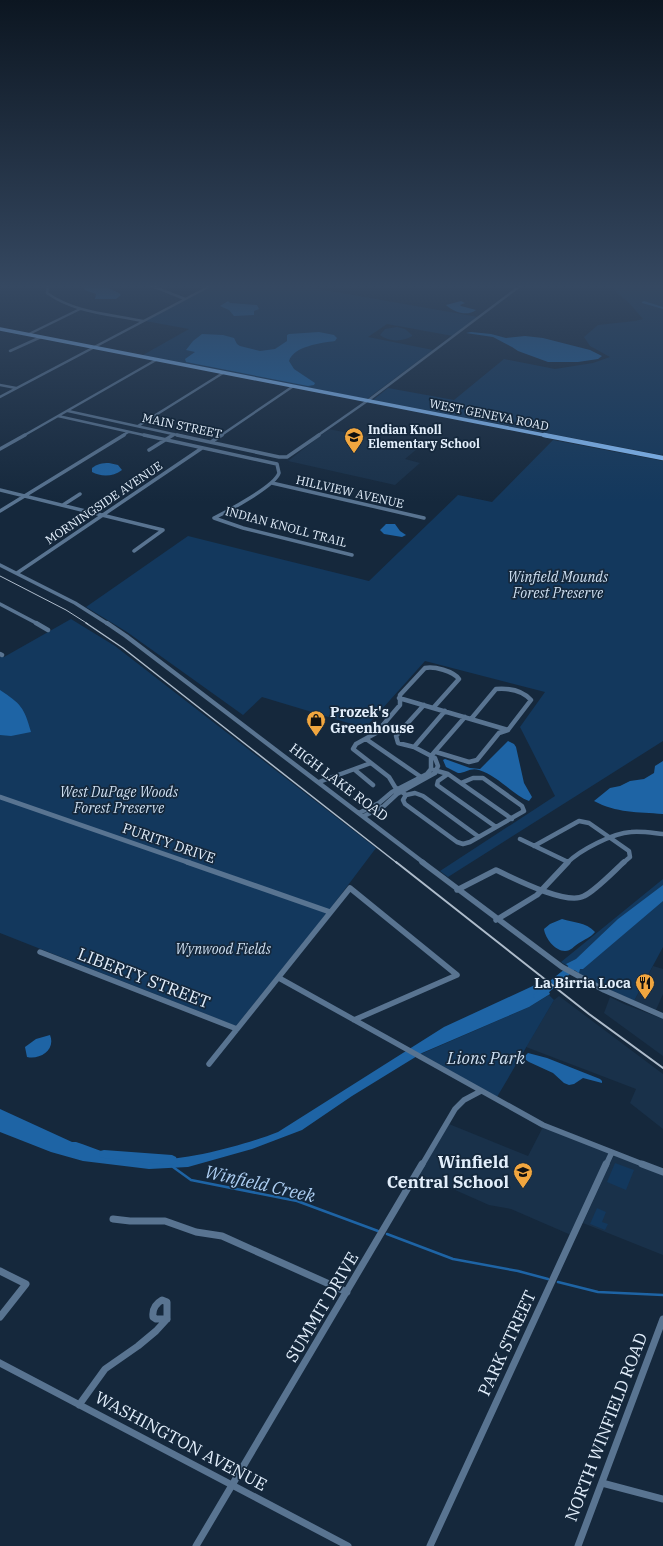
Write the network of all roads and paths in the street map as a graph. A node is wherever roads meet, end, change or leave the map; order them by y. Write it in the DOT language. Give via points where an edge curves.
graph roads {
  1 [pos="72,358"];
  2 [pos="147,358"];
  3 [pos="423,358"];
  4 [pos="156,360"];
  5 [pos="223,373"];
  6 [pos="0,385"];
  7 [pos="292,387"];
  8 [pos="16,388"];
  9 [pos="0,397"];
  10 [pos="366,401"];
  11 [pos="68,411"];
  12 [pos="58,416"];
  13 [pos="138,426"];
  14 [pos="128,432"];
  15 [pos="174,434"];
  16 [pos="164,440"];
  17 [pos="211,442"];
  18 [pos="202,448"];
  19 [pos="0,449"];
  20 [pos="149,450"];
  21 [pos="663,458"];
  22 [pos="272,483"];
  23 [pos="0,490"];
  24 [pos="80,494"];
  25 [pos="25,496"];
  26 [pos="64,505"];
  27 [pos="0,511"];
  28 [pos="103,515"];
  29 [pos="424,518"];
  30 [pos="134,551"];
  31 [pos="352,555"];
  32 [pos="0,565"];
  33 [pos="17,573"];
  34 [pos="0,604"];
  35 [pos="48,630"];
  36 [pos="399,698"];
  37 [pos="424,705"];
  38 [pos="434,707"];
  39 [pos="445,711"];
  40 [pos="465,717"];
  41 [pos="471,719"];
  42 [pos="508,730"];
  43 [pos="366,739"];
  44 [pos="414,748"];
  45 [pos="436,752"];
  46 [pos="431,756"];
  47 [pos="371,763"];
  48 [pos="430,769"];
  49 [pos="354,770"];
  50 [pos="436,770"];
  51 [pos="448,774"];
  52 [pos="421,777"];
  53 [pos="319,782"];
  54 [pos="461,783"];
  55 [pos="373,785"];
  56 [pos="402,792"];
  57 [pos="0,797"];
  58 [pos="359,812"];
  59 [pos="364,816"];
  60 [pos="512,819"];
  61 [pos="496,828"];
  62 [pos="663,834"];
  63 [pos="479,837"];
  64 [pos="610,837"];
  65 [pos="520,839"];
  66 [pos="534,846"];
  67 [pos="568,862"];
  68 [pos="457,890"];
  69 [pos="541,891"];
  70 [pos="330,912"];
  71 [pos="496,920"];
  72 [pos="40,952"];
  73 [pos="279,978"];
  74 [pos="663,1016"];
  75 [pos="354,1020"];
  76 [pos="237,1029"];
  77 [pos="209,1064"];
  78 [pos="481,1091"];
  79 [pos="612,1152"];
  80 [pos="663,1172"];
  81 [pos="113,1219"];
  82 [pos="0,1271"];
  83 [pos="347,1292"];
  84 [pos="0,1317"];
  85 [pos="167,1319"];
  86 [pos="663,1319"];
  87 [pos="0,1363"];
  88 [pos="79,1405"];
  89 [pos="602,1483"];
  90 [pos="232,1485"];
  91 [pos="663,1499"];
  92 [pos="196,1546"];
  93 [pos="348,1546"];
  94 [pos="430,1546"];
  95 [pos="578,1546"];
  1 -- 8 [label="street"];
  2 -- 4 [label="main road, WEST GENEVA ROAD"];
  3 -- 10 [label="street"];
  4 -- 5 [label="main road, WEST GENEVA ROAD"];
  4 -- 11 [label="street"];
  5 -- 7 [label="main road, WEST GENEVA ROAD"];
  5 -- 13 [label="street"];
  6 -- 8 [label="street"];
  7 -- 10 [label="main road, WEST GENEVA ROAD"];
  7 -- 17 [label="street"];
  8 -- 9 [label="street"];
  10 -- 17 [label="street, MAIN STREET" via="292,455 279,457"];
  10 -- 21 [label="main road, WEST GENEVA ROAD"];
  11 -- 12 [label="street"];
  11 -- 13 [label="street, MAIN STREET"];
  12 -- 14 [label="street, MAIN STREET"];
  12 -- 19 [label="street"];
  13 -- 15 [label="street, MAIN STREET"];
  14 -- 16 [label="street, MAIN STREET"];
  14 -- 25 [label="street"];
  15 -- 16 [label="street"];
  15 -- 17 [label="street, MAIN STREET"];
  16 -- 18 [label="street, MAIN STREET"];
  16 -- 20 [label="street"];
  18 -- 22 [label="street, MAIN STREET" via="277,464 280,469 279,476"];
  18 -- 28 [label="street, MORNINGSIDE AVENUE"];
  22 -- 29 [label="street, HILLVIEW AVENUE"];
  22 -- 31 [label="street, INDIAN KNOLL TRAIL" via="214,518 243,528"];
  23 -- 25 [label="street"];
  24 -- 26 [label="street"];
  25 -- 26 [label="street"];
  25 -- 27 [label="street"];
  26 -- 28 [label="street"];
  28 -- 30 [label="street" via="163,530"];
  28 -- 33 [label="street, MORNINGSIDE AVENUE"];
  32 -- 33 [label="street, HIGH LAKE ROAD"];
  33 -- 53 [label="street, HIGH LAKE ROAD" via="113,626"];
  34 -- 35 [label="street"];
  36 -- 37 [label="street"];
  36 -- 38 [label="street" via="425,668 431,667 456,675 459,679"];
  36 -- 43 [label="street" via="400,705 376,733"];
  37 -- 38 [label="street"];
  37 -- 44 [label="street" via="396,736 398,743"];
  38 -- 39 [label="street"];
  39 -- 40 [label="street"];
  39 -- 44 [label="street"];
  40 -- 41 [label="street"];
  40 -- 45 [label="street"];
  41 -- 42 [label="street"];
  41 -- 42 [label="street" via="496,689 502,688 528,695 531,700"];
  42 -- 45 [label="street" via="499,732 477,760 469,762"];
  43 -- 47 [label="street" via="356,744 353,749"];
  43 -- 52 [label="street"];
  44 -- 46 [label="street"];
  45 -- 46 [label="street"];
  46 -- 48 [label="street"];
  46 -- 50 [label="street" via="437,763"];
  47 -- 49 [label="street"];
  47 -- 56 [label="street" via="389,777 395,787"];
  48 -- 50 [label="street"];
  48 -- 52 [label="street"];
  49 -- 53 [label="street"];
  49 -- 55 [label="street"];
  50 -- 51 [label="street"];
  50 -- 56 [label="street" via="429,778"];
  51 -- 54 [label="street"];
  51 -- 61 [label="street" via="438,781 437,785"];
  52 -- 56 [label="street"];
  53 -- 58 [label="street, HIGH LAKE ROAD"];
  54 -- 60 [label="street"];
  54 -- 60 [label="street" via="473,778 485,780 524,808 523,813"];
  56 -- 58 [label="street" via="389,794 379,803"];
  56 -- 59 [label="street" via="384,806"];
  56 -- 63 [label="street" via="423,796"];
  56 -- 63 [label="street" via="405,804 457,842 466,843"];
  57 -- 70 [label="street, PURITY DRIVE"];
  58 -- 59 [label="street, HIGH LAKE ROAD"];
  59 -- 68 [label="street, HIGH LAKE ROAD"];
  60 -- 61 [label="street"];
  61 -- 63 [label="street"];
  62 -- 64 [label="street" via="630,832"];
  64 -- 66 [label="street" via="589,823 579,821"];
  64 -- 67 [label="street"];
  64 -- 69 [label="street" via="629,851 630,857 583,897 574,898"];
  65 -- 66 [label="street"];
  66 -- 67 [label="street"];
  67 -- 69 [label="street"];
  68 -- 69 [label="street" via="496,870"];
  68 -- 71 [label="street, HIGH LAKE ROAD"];
  69 -- 71 [label="street"];
  70 -- 73 [label="street"];
  70 -- 75 [label="street" via="350,888 457,975"];
  71 -- 74 [label="street, HIGH LAKE ROAD" via="576,976 610,994"];
  72 -- 76 [label="street, LIBERTY STREET"];
  73 -- 75 [label="street"];
  73 -- 76 [label="street"];
  75 -- 78 [label="street"];
  76 -- 77 [label="street"];
  78 -- 79 [label="street" via="543,1125"];
  78 -- 83 [label="street, SUMMIT DRIVE" via="464,1100 455,1110"];
  79 -- 80 [label="street"];
  79 -- 94 [label="street, PARK STREET"];
  81 -- 83 [label="street" via="165,1221 196,1232 222,1236"];
  82 -- 84 [label="street" via="26,1284"];
  83 -- 90 [label="street, SUMMIT DRIVE"];
  85 -- 88 [label="street" via="138,1346 104,1369"];
  86 -- 89 [label="street, NORTH WINFIELD ROAD"];
  87 -- 88 [label="street, WASHINGTON AVENUE"];
  88 -- 90 [label="street, WASHINGTON AVENUE"];
  89 -- 91 [label="street"];
  89 -- 95 [label="street, NORTH WINFIELD ROAD"];
  90 -- 92 [label="street, SUMMIT DRIVE"];
  90 -- 93 [label="street, WASHINGTON AVENUE"];
}
